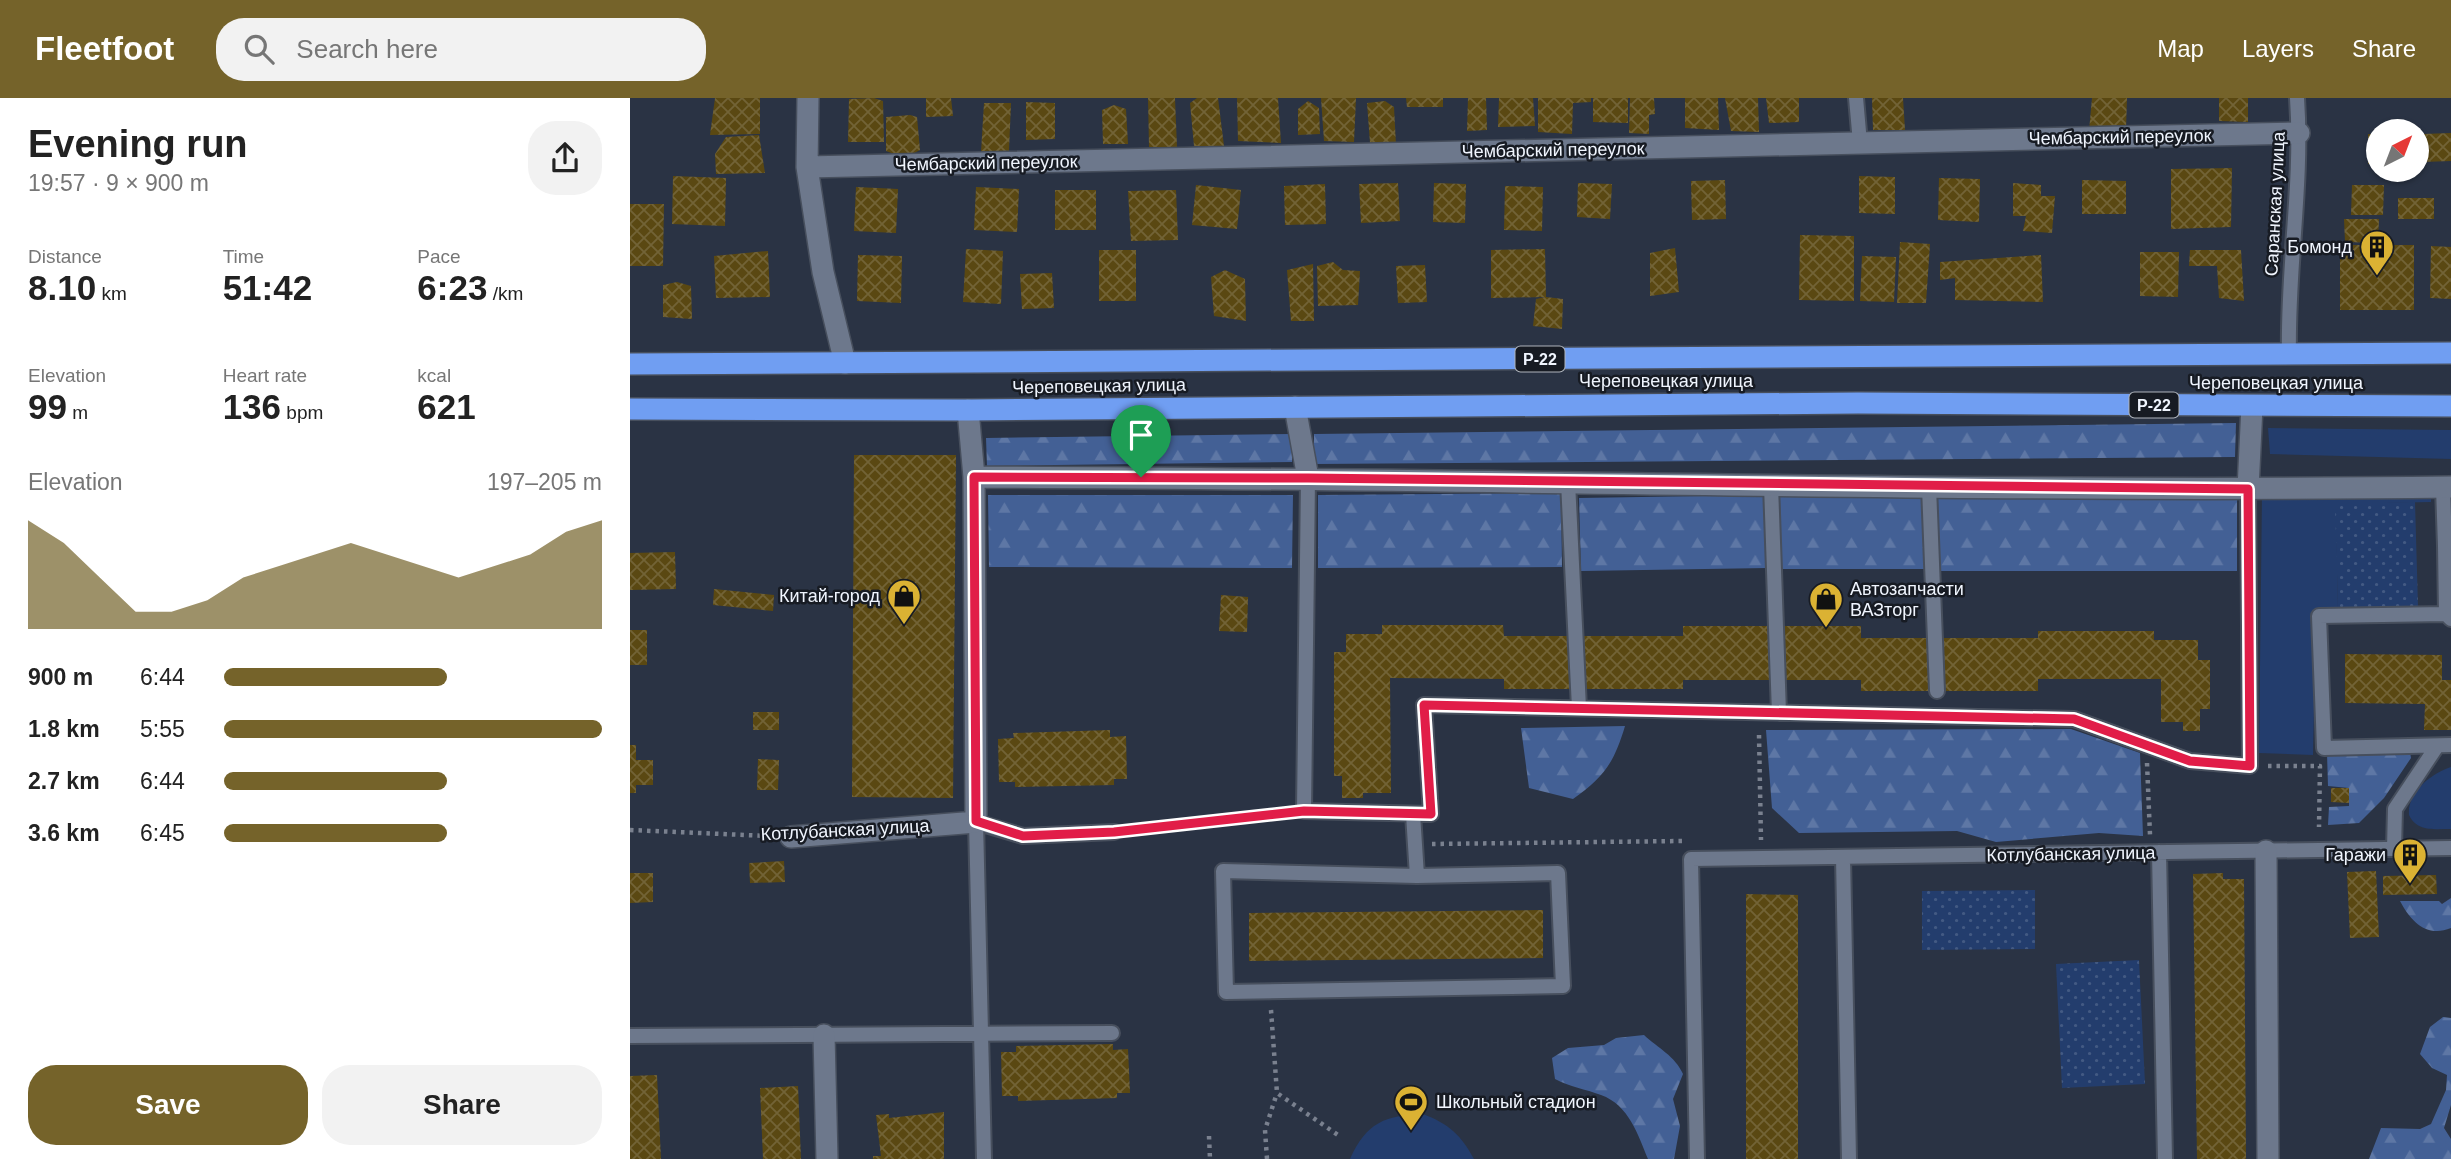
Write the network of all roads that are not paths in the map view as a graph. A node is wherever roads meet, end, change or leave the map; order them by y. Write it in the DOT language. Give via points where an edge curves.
graph roads {
  1 [pos="808,98"];
  2 [pos="1856,98"];
  3 [pos="2297,98"];
  4 [pos="2300,133"];
  5 [pos="1860,143"];
  6 [pos="807,167"];
  7 [pos="2451,353"];
  8 [pos="2289,354"];
  9 [pos="845,363"];
  10 [pos="630,364"];
  11 [pos="2252,406"];
  12 [pos="2451,406"];
  13 [pos="1295,407"];
  14 [pos="630,409"];
  15 [pos="968,410"];
  16 [pos="974,477"];
  17 [pos="1308,478"];
  18 [pos="1568,482"];
  19 [pos="1772,485"];
  20 [pos="1929,487"];
  21 [pos="2447,487"];
  22 [pos="2248,489"];
  23 [pos="2448,546"];
  24 [pos="2449,616"];
  25 [pos="1937,691"];
  26 [pos="1579,708"];
  27 [pos="1779,713"];
  28 [pos="2444,746"];
  29 [pos="1413,814"];
  30 [pos="976,821"];
  31 [pos="1114,832"];
  32 [pos="791,837"];
  33 [pos="2451,848"];
  34 [pos="2394,849"];
  35 [pos="2266,851"];
  36 [pos="2159,852"];
  37 [pos="1843,857"];
  38 [pos="1418,876"];
  39 [pos="1112,1033"];
  40 [pos="981,1034"];
  41 [pos="824,1035"];
  42 [pos="630,1036"];
  43 [pos="827,1159"];
  44 [pos="984,1159"];
  45 [pos="1697,1159"];
  46 [pos="1849,1159"];
  47 [pos="2165,1159"];
  48 [pos="2268,1159"];
  1 -- 6 [label="street"];
  2 -- 5 [label="lane"];
  3 -- 4 [label="lane, Саранская улица"];
  4 -- 5 [label="street, Чембарский переулок"];
  4 -- 8 [label="lane, Саранская улица"];
  5 -- 6 [label="street, Чембарский переулок"];
  6 -- 9 [label="street" via="823,272"];
  7 -- 8 [label="highway, Череповецкая улица / Р-22"];
  8 -- 9 [label="highway, Череповецкая улица / Р-22"];
  9 -- 10 [label="highway, Череповецкая улица / Р-22"];
  11 -- 12 [label="highway, Череповецкая улица / Р-22"];
  11 -- 13 [label="highway, Череповецкая улица / Р-22"];
  11 -- 22 [label="street"];
  13 -- 15 [label="highway, Череповецкая улица / Р-22"];
  13 -- 17 [label="street"];
  14 -- 15 [label="highway, Череповецкая улица / Р-22"];
  15 -- 16 [label="street"];
  16 -- 17 [label="street"];
  16 -- 30 [label="street"];
  17 -- 18 [label="street"];
  17 -- 29 [label="lane" via="1304,811"];
  18 -- 19 [label="street"];
  18 -- 26 [label="lane"];
  19 -- 20 [label="street"];
  19 -- 27 [label="lane"];
  20 -- 22 [label="street"];
  20 -- 25 [label="lane"];
  21 -- 22 [label="street"];
  21 -- 23 [label="lane"];
  22 -- 27 [label="lane" via="2250,766 2190,761 2074,719"];
  23 -- 24 [label="lane"];
  24 -- 28 [label="lane" via="2319,616 2324,748"];
  26 -- 27 [label="lane"];
  26 -- 29 [label="lane" via="1424,705 1431,814"];
  28 -- 34 [label="lane" via="2395,809"];
  29 -- 38 [label="lane"];
  30 -- 31 [label="lane" via="1023,836"];
  30 -- 32 [label="street, Котлубанская улица"];
  30 -- 40 [label="lane"];
  33 -- 34 [label="lane, Котлубанская улица"];
  34 -- 35 [label="lane, Котлубанская улица"];
  35 -- 36 [label="lane, Котлубанская улица"];
  35 -- 48 [label="street"];
  36 -- 37 [label="lane, Котлубанская улица"];
  36 -- 47 [label="lane"];
  37 -- 45 [label="lane, Котлубанская улица" via="1691,859"];
  37 -- 46 [label="lane"];
  38 -- 38 [label="lane" via="1558,873 1563,986 1226,992 1223,871"];
  39 -- 40 [label="lane"];
  40 -- 41 [label="lane"];
  40 -- 44 [label="lane"];
  41 -- 42 [label="lane"];
  41 -- 43 [label="street"];
}
